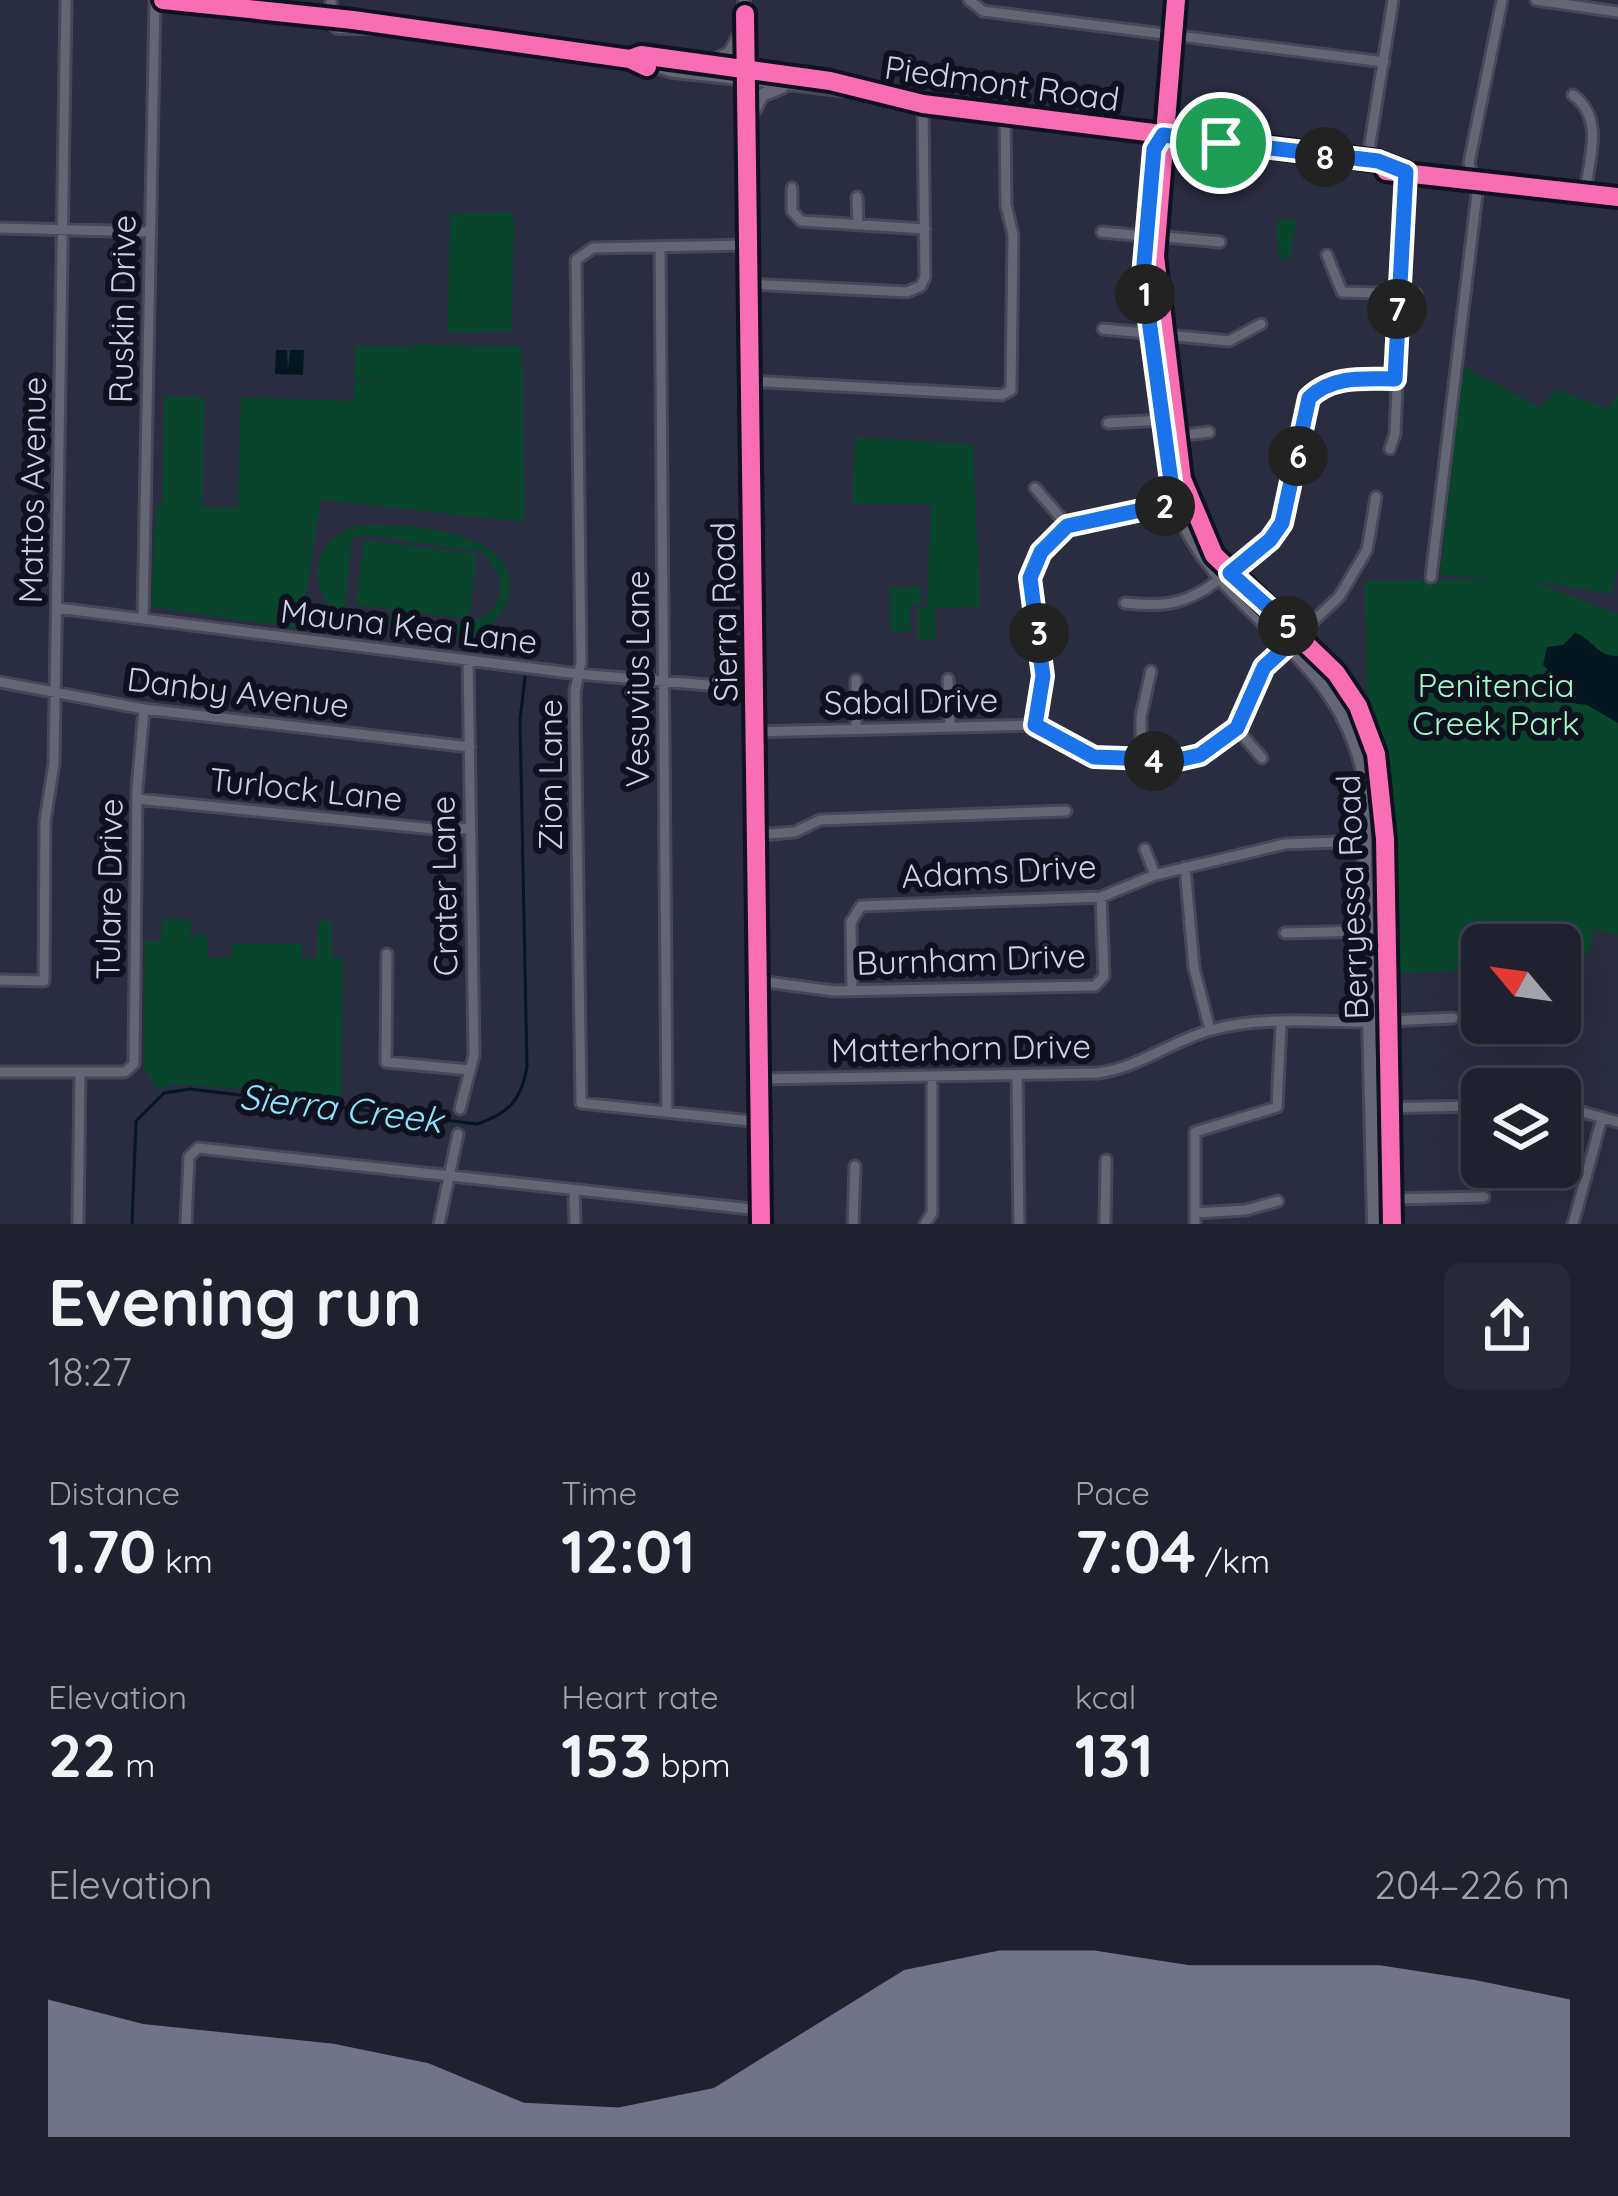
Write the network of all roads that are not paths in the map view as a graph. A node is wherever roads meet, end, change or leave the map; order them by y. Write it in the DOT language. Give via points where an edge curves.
graph roads {
  1 [pos="66,0"];
  2 [pos="159,0"];
  3 [pos="331,0"];
  4 [pos="744,0"];
  5 [pos="1176,0"];
  6 [pos="1393,0"];
  7 [pos="1501,0"];
  8 [pos="1536,0"];
  9 [pos="970,3"];
  10 [pos="1618,12"];
  11 [pos="331,21"];
  12 [pos="745,26"];
  13 [pos="1174,36"];
  14 [pos="630,59"];
  15 [pos="1384,62"];
  16 [pos="710,64"];
  17 [pos="745,74"];
  18 [pos="789,85"];
  19 [pos="843,88"];
  20 [pos="1573,95"];
  21 [pos="923,104"];
  22 [pos="1005,115"];
  23 [pos="746,122"];
  24 [pos="1163,135"];
  25 [pos="1366,162"];
  26 [pos="1406,172"];
  27 [pos="1474,180"];
  28 [pos="792,188"];
  29 [pos="1585,193"];
  30 [pos="857,197"];
  31 [pos="1618,197"];
  32 [pos="858,224"];
  33 [pos="0,228"];
  34 [pos="925,229"];
  35 [pos="151,232"];
  36 [pos="1102,232"];
  37 [pos="63,233"];
  38 [pos="1149,236"];
  39 [pos="1220,242"];
  40 [pos="748,245"];
  41 [pos="660,247"];
  42 [pos="1327,255"];
  43 [pos="749,284"];
  44 [pos="1397,295"];
  45 [pos="1415,295"];
  46 [pos="1261,325"];
  47 [pos="1103,329"];
  48 [pos="1160,333"];
  49 [pos="1395,379"];
  50 [pos="750,381"];
  51 [pos="1163,420"];
  52 [pos="1108,423"];
  53 [pos="1209,432"];
  54 [pos="1176,436"];
  55 [pos="1390,449"];
  56 [pos="1035,488"];
  57 [pos="1376,497"];
  58 [pos="1181,502"];
  59 [pos="1067,526"];
  60 [pos="1224,577"];
  61 [pos="1431,578"];
  62 [pos="1125,603"];
  63 [pos="57,608"];
  64 [pos="143,619"];
  65 [pos="1294,640"];
  66 [pos="469,660"];
  67 [pos="1151,671"];
  68 [pos="578,674"];
  69 [pos="948,679"];
  70 [pos="856,680"];
  71 [pos="0,682"];
  72 [pos="665,683"];
  73 [pos="755,689"];
  74 [pos="55,692"];
  75 [pos="144,710"];
  76 [pos="1035,725"];
  77 [pos="950,726"];
  78 [pos="1237,728"];
  79 [pos="856,729"];
  80 [pos="756,732"];
  81 [pos="470,747"];
  82 [pos="1262,758"];
  83 [pos="1141,761"];
  84 [pos="137,799"];
  85 [pos="1366,802"];
  86 [pos="1066,811"];
  87 [pos="470,828"];
  88 [pos="758,835"];
  89 [pos="1384,839"];
  90 [pos="1366,842"];
  91 [pos="1145,849"];
  92 [pos="1185,867"];
  93 [pos="1155,875"];
  94 [pos="1101,897"];
  95 [pos="1386,918"];
  96 [pos="1368,932"];
  97 [pos="1285,933"];
  98 [pos="387,954"];
  99 [pos="0,980"];
  100 [pos="759,981"];
  101 [pos="852,991"];
  102 [pos="1453,1018"];
  103 [pos="1388,1021"];
  104 [pos="1370,1022"];
  105 [pos="1281,1025"];
  106 [pos="1210,1030"];
  107 [pos="470,1070"];
  108 [pos="0,1072"];
  109 [pos="80,1074"];
  110 [pos="1017,1075"];
  111 [pos="932,1076"];
  112 [pos="760,1079"];
  113 [pos="1461,1106"];
  114 [pos="1390,1107"];
  115 [pos="1372,1108"];
  116 [pos="460,1109"];
  117 [pos="667,1112"];
  118 [pos="1581,1112"];
  119 [pos="1602,1118"];
  120 [pos="760,1122"];
  121 [pos="1618,1122"];
  122 [pos="458,1134"];
  123 [pos="1106,1160"];
  124 [pos="855,1166"];
  125 [pos="451,1175"];
  126 [pos="574,1191"];
  127 [pos="1484,1197"];
  128 [pos="1392,1199"];
  129 [pos="1278,1201"];
  130 [pos="761,1217"];
  131 [pos="1195,1218"];
  132 [pos="78,1224"];
  133 [pos="187,1224"];
  134 [pos="439,1224"];
  135 [pos="575,1224"];
  136 [pos="853,1224"];
  137 [pos="925,1224"];
  138 [pos="1018,1224"];
  139 [pos="1105,1224"];
  140 [pos="1374,1224"];
  141 [pos="1392,1224"];
  142 [pos="1573,1224"];
  1 -- 37 [label="street, Mattos Avenue"];
  2 -- 11 [label="main road, Piedmont Road"];
  2 -- 35 [label="street, Ruskin Drive"];
  3 -- 11 [label="street"];
  4 -- 12 [label="street, Sierra Road"];
  5 -- 13 [label="street"];
  6 -- 15 [label="street"];
  7 -- 27 [label="street" via="1469,161"];
  8 -- 10 [label="street"];
  9 -- 13 [label="street"];
  11 -- 14 [label="main road, Piedmont Road"];
  12 -- 16 [label="main road" via="730,53"];
  12 -- 17 [label="street, Sierra Road"];
  13 -- 15 [label="street"];
  13 -- 24 [label="street"];
  14 -- 16 [label="main road, Piedmont Road"];
  14 -- 17 [label="main road, Piedmont Road"];
  15 -- 25 [label="street"];
  16 -- 17 [label="main road, Piedmont Road"];
  17 -- 18 [label="main road, Piedmont Road"];
  17 -- 19 [label="main road, Piedmont Road"];
  17 -- 23 [label="street, Sierra Road"];
  18 -- 19 [label="main road, Piedmont Road"];
  18 -- 23 [label="main road" via="762,95"];
  19 -- 21 [label="main road, Piedmont Road"];
  20 -- 29 [label="street" via="1594,123"];
  21 -- 22 [label="main road, Piedmont Road"];
  21 -- 34 [label="street"];
  22 -- 24 [label="main road, Piedmont Road"];
  22 -- 50 [label="street" via="1011,390"];
  23 -- 40 [label="street, Sierra Road"];
  24 -- 25 [label="main road, Piedmont Road"];
  24 -- 38 [label="main road, Berryessa Road"];
  25 -- 26 [label="main road, Piedmont Road"];
  26 -- 27 [label="main road, Piedmont Road"];
  26 -- 44 [label="street"];
  27 -- 29 [label="main road, Piedmont Road"];
  27 -- 61 [label="street"];
  28 -- 32 [label="street" via="795,218"];
  29 -- 31 [label="main road, Piedmont Road"];
  30 -- 32 [label="street"];
  32 -- 34 [label="street"];
  33 -- 37 [label="street"];
  34 -- 43 [label="street" via="925,277 911,292"];
  35 -- 37 [label="street"];
  35 -- 64 [label="street, Ruskin Drive"];
  36 -- 38 [label="street"];
  37 -- 63 [label="street, Mattos Avenue"];
  38 -- 39 [label="street"];
  38 -- 48 [label="main road, Berryessa Road"];
  40 -- 41 [label="street"];
  40 -- 43 [label="street, Sierra Road"];
  41 -- 68 [label="street, Zion Lane" via="592,248 575,267"];
  41 -- 72 [label="street, Vesuvius Lane"];
  42 -- 44 [label="street" via="1342,292"];
  43 -- 50 [label="street, Sierra Road"];
  44 -- 45 [label="street"];
  44 -- 49 [label="street"];
  46 -- 48 [label="street" via="1228,340"];
  47 -- 48 [label="street"];
  48 -- 51 [label="main road, Berryessa Road"];
  48 -- 54 [label="main road, Berryessa Road"];
  49 -- 55 [label="street"];
  49 -- 60 [label="street" via="1344,380 1309,398 1282,523"];
  50 -- 73 [label="street, Sierra Road"];
  51 -- 52 [label="street"];
  51 -- 58 [label="main road, Berryessa Road"];
  53 -- 54 [label="street"];
  54 -- 58 [label="main road, Berryessa Road"];
  56 -- 59 [label="street"];
  57 -- 65 [label="street" via="1367,550 1339,597"];
  58 -- 59 [label="street"];
  58 -- 60 [label="main road, Berryessa Road" via="1186,532"];
  59 -- 76 [label="street" via="1041,552 1030,578 1043,676"];
  60 -- 62 [label="street" via="1184,603"];
  60 -- 65 [label="main road, Berryessa Road"];
  63 -- 64 [label="street, Mauna Kea Lane"];
  63 -- 74 [label="street, Mattos Avenue"];
  64 -- 66 [label="street, Mauna Kea Lane"];
  65 -- 78 [label="street" via="1264,667"];
  65 -- 85 [label="main road, Berryessa Road" via="1344,712"];
  65 -- 89 [label="main road, Berryessa Road" via="1336,673 1368,729"];
  66 -- 68 [label="street, Mauna Kea Lane"];
  66 -- 81 [label="street, Crater Lane"];
  67 -- 83 [label="street"];
  68 -- 72 [label="street, Mauna Kea Lane"];
  68 -- 117 [label="street, Zion Lane" via="581,1103"];
  69 -- 77 [label="street"];
  70 -- 79 [label="street"];
  71 -- 74 [label="street, Danby Avenue"];
  72 -- 73 [label="street, Mauna Kea Lane"];
  72 -- 117 [label="street, Vesuvius Lane"];
  73 -- 80 [label="street, Sierra Road"];
  74 -- 75 [label="street, Danby Avenue"];
  74 -- 99 [label="street, Mattos Avenue" via="44,981"];
  75 -- 81 [label="street, Danby Avenue"];
  75 -- 84 [label="street, Tulare Drive"];
  76 -- 77 [label="street, Sabal Drive"];
  76 -- 83 [label="street, Sabal Drive" via="1094,757"];
  77 -- 79 [label="street, Sabal Drive"];
  78 -- 82 [label="street"];
  78 -- 83 [label="street, Sabal Drive" via="1200,755"];
  79 -- 80 [label="street, Sabal Drive"];
  80 -- 88 [label="street, Sierra Road"];
  81 -- 87 [label="street, Crater Lane"];
  84 -- 87 [label="street, Turlock Lane"];
  84 -- 109 [label="street, Tulare Drive" via="131,1070"];
  85 -- 89 [label="main road"];
  85 -- 90 [label="main road, Berryessa Road"];
  86 -- 88 [label="street" via="820,820"];
  87 -- 107 [label="street, Crater Lane"];
  88 -- 100 [label="street, Sierra Road"];
  89 -- 95 [label="main road, Berryessa Road"];
  90 -- 92 [label="street, Adams Drive" via="1285,844"];
  90 -- 95 [label="main road" via="1378,860"];
  90 -- 96 [label="main road, Berryessa Road"];
  91 -- 93 [label="street"];
  92 -- 93 [label="street, Adams Drive"];
  92 -- 106 [label="street" via="1194,968"];
  93 -- 94 [label="street, Adams Drive"];
  94 -- 101 [label="street, Adams Drive" via="861,906 851,922"];
  94 -- 101 [label="street, Burnham Drive" via="1105,976 1095,986"];
  95 -- 103 [label="main road, Berryessa Road"];
  96 -- 97 [label="street"];
  96 -- 104 [label="main road, Berryessa Road"];
  98 -- 107 [label="street" via="386,1062"];
  100 -- 101 [label="street, Burnham Drive"];
  100 -- 112 [label="street, Sierra Road"];
  102 -- 103 [label="street"];
  103 -- 114 [label="main road, Berryessa Road"];
  104 -- 105 [label="street, Matterhorn Drive"];
  104 -- 115 [label="main road, Berryessa Road"];
  105 -- 106 [label="street, Matterhorn Drive"];
  105 -- 131 [label="street" via="1277,1107 1195,1132"];
  106 -- 110 [label="street, Matterhorn Drive" via="1123,1068"];
  107 -- 116 [label="street, Crater Lane"];
  108 -- 109 [label="street"];
  109 -- 132 [label="street"];
  110 -- 111 [label="street, Matterhorn Drive"];
  110 -- 138 [label="street"];
  111 -- 112 [label="street, Matterhorn Drive"];
  111 -- 137 [label="street" via="932,1213"];
  112 -- 120 [label="street, Sierra Road"];
  113 -- 114 [label="street"];
  114 -- 115 [label="street"];
  114 -- 128 [label="main road, Berryessa Road"];
  115 -- 140 [label="main road, Berryessa Road"];
  117 -- 120 [label="street, Zion Lane"];
  118 -- 119 [label="street"];
  119 -- 121 [label="street"];
  119 -- 142 [label="street"];
  120 -- 130 [label="street, Sierra Road"];
  122 -- 125 [label="street"];
  123 -- 139 [label="street"];
  124 -- 136 [label="street"];
  125 -- 126 [label="street"];
  125 -- 133 [label="street" via="198,1148 189,1157"];
  125 -- 134 [label="street"];
  126 -- 130 [label="street"];
  126 -- 135 [label="street"];
  127 -- 128 [label="street"];
  128 -- 141 [label="main road, Berryessa Road"];
  129 -- 131 [label="street"];
}
